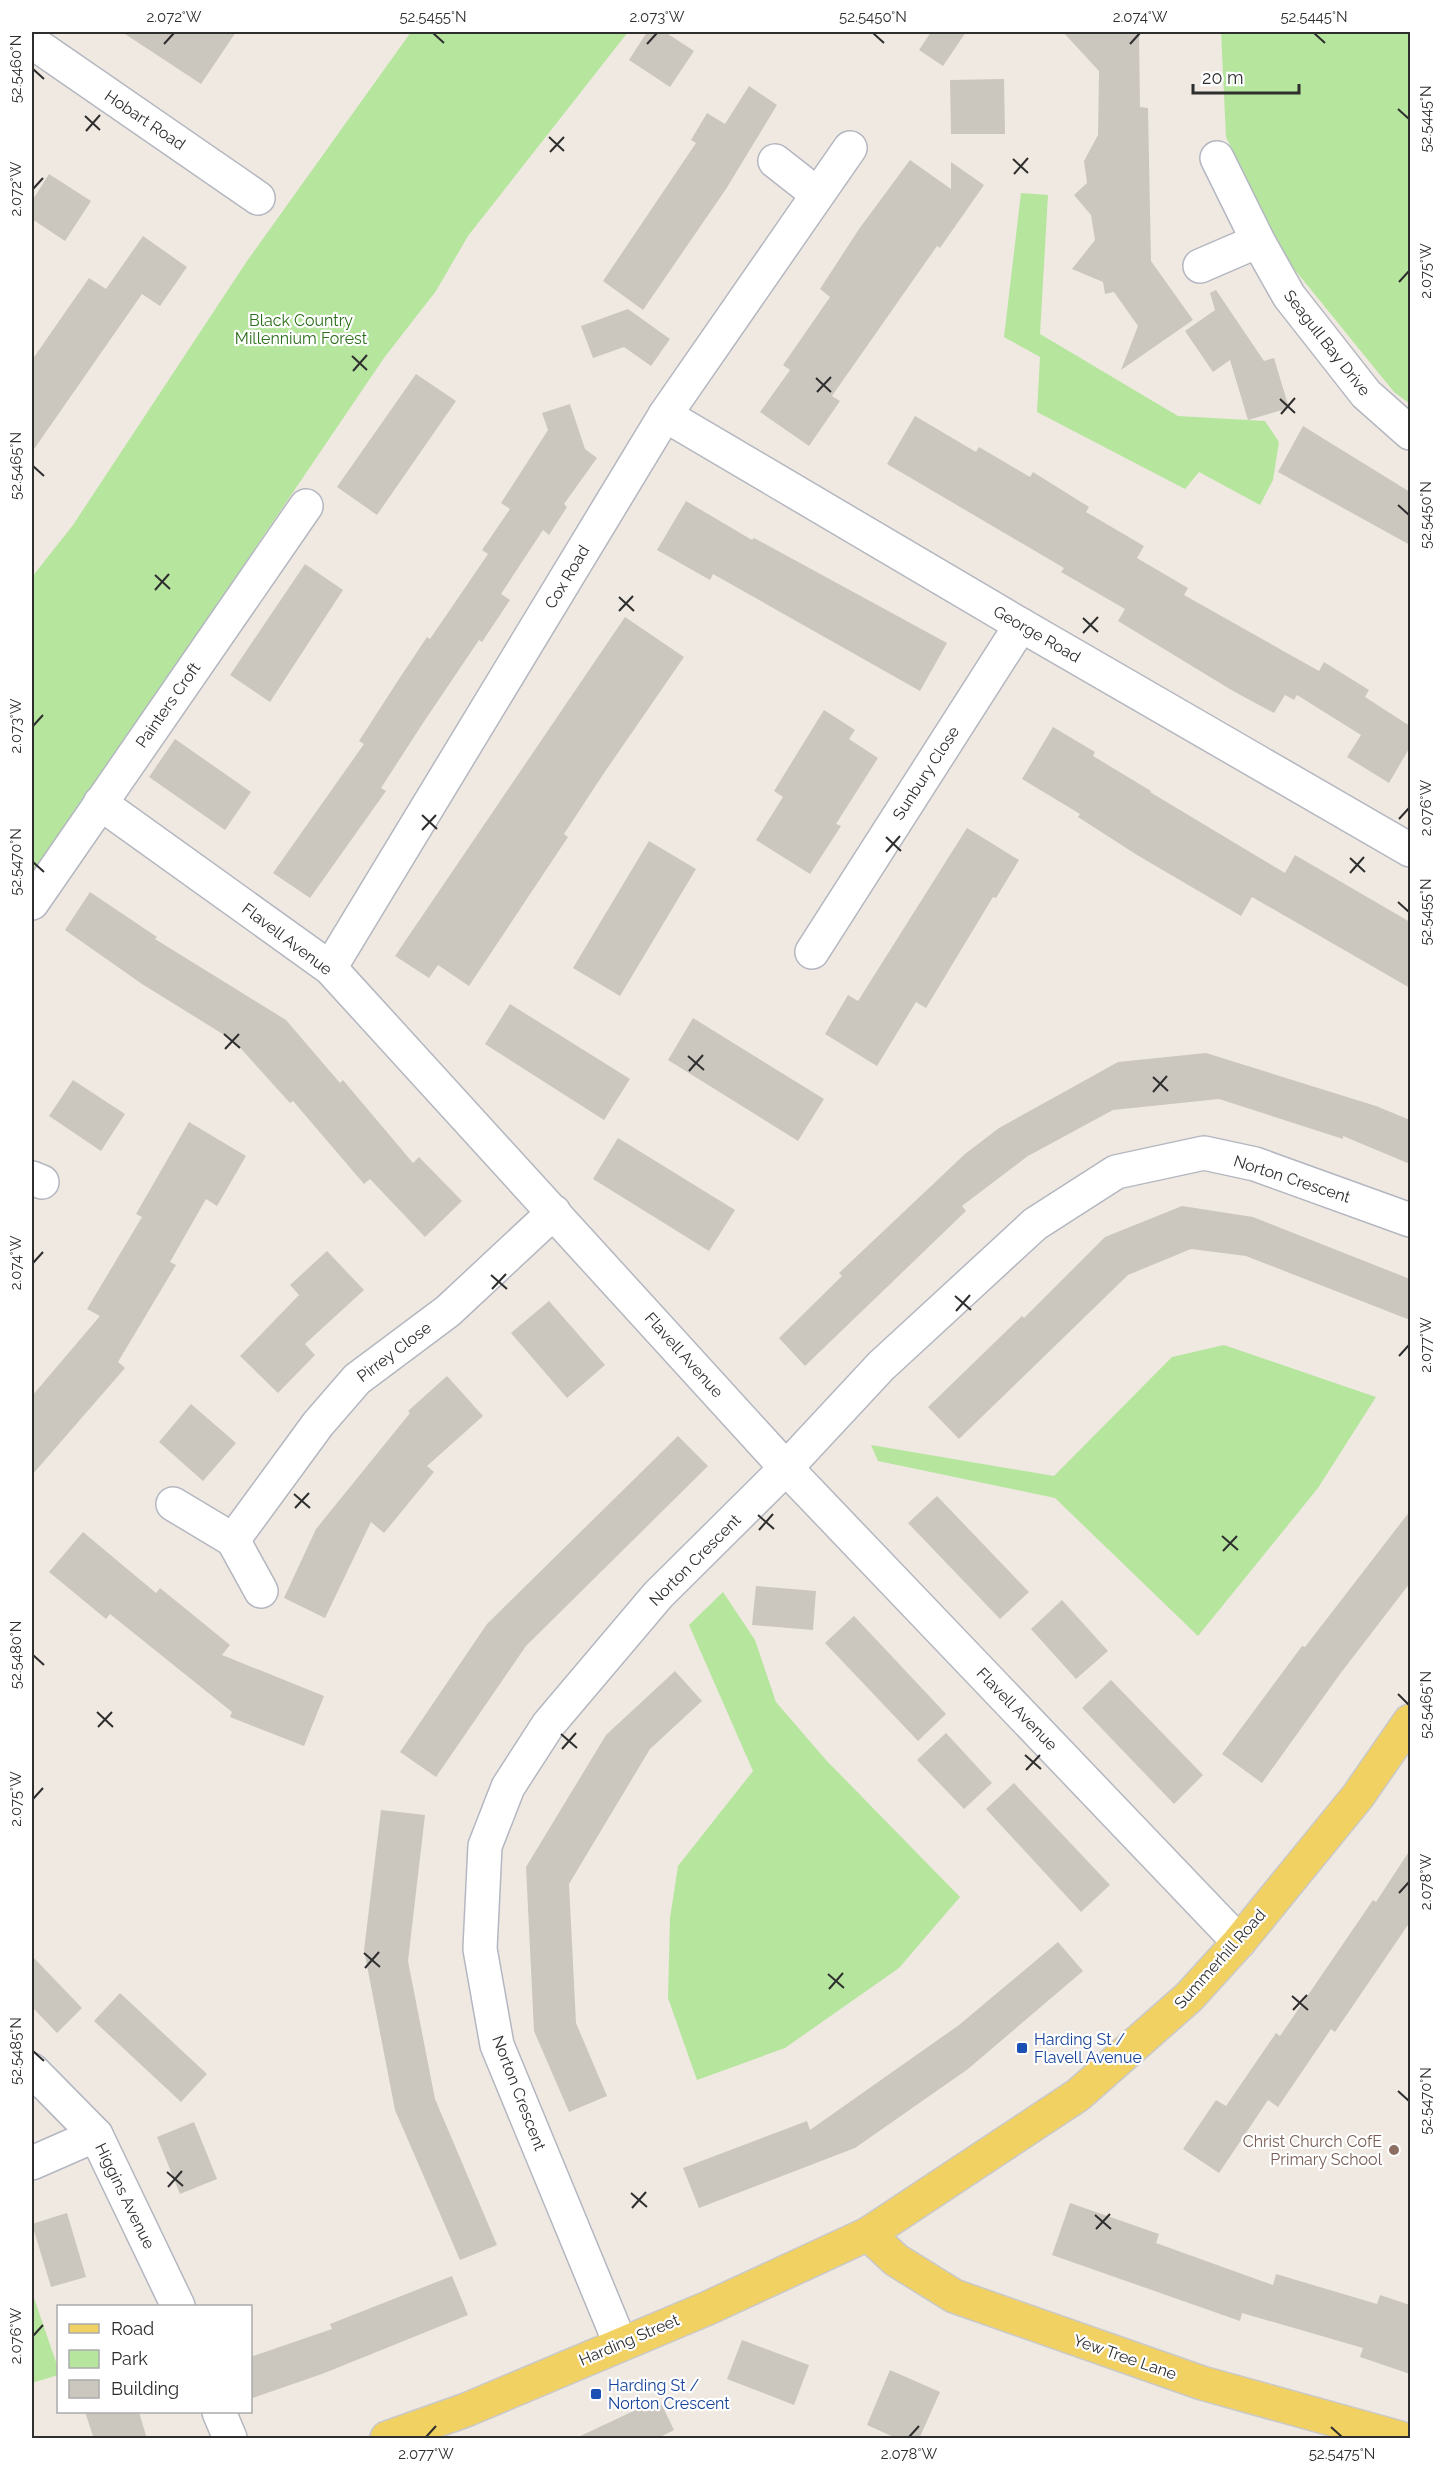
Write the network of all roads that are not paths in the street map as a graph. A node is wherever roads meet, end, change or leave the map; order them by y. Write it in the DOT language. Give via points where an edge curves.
graph roads {
  1 [pos="32,42"];
  2 [pos="850,148"];
  3 [pos="1217,158"];
  4 [pos="775,161"];
  5 [pos="817,194"];
  6 [pos="258,198"];
  7 [pos="1258,241"];
  8 [pos="1200,266"];
  9 [pos="665,415"];
  10 [pos="1410,433"];
  11 [pos="306,506"];
  12 [pos="1021,625"];
  13 [pos="100,803"];
  14 [pos="1410,850"];
  15 [pos="32,903"];
  16 [pos="812,952"];
  17 [pos="330,968"];
  18 [pos="554,1212"];
  19 [pos="1410,1220"];
  20 [pos="786,1468"];
  21 [pos="173,1504"];
  22 [pos="233,1540"];
  23 [pos="261,1591"];
  24 [pos="1410,1721"];
  25 [pos="1239,1942"];
  26 [pos="32,2070"];
  27 [pos="96,2135"];
  28 [pos="32,2163"];
  29 [pos="868,2234"];
  30 [pos="177,2305"];
  31 [pos="620,2343"];
  32 [pos="219,2413"];
  33 [pos="230,2439"];
  34 [pos="387,2439"];
  35 [pos="1400,2439"];
  1 -- 6 [label="street, Hobart Road"];
  2 -- 5 [label="street, Cox Road"];
  3 -- 7 [label="street, Seagull Bay Drive"];
  4 -- 5 [label="street"];
  5 -- 9 [label="street, Cox Road"];
  7 -- 8 [label="street"];
  7 -- 10 [label="street, Seagull Bay Drive" via="1289,296 1359,386"];
  9 -- 12 [label="street, George Road"];
  9 -- 17 [label="street, Cox Road"];
  11 -- 13 [label="street, Painters Croft"];
  12 -- 14 [label="street, George Road"];
  12 -- 16 [label="street, Sunbury Close"];
  13 -- 15 [label="street, Painters Croft"];
  13 -- 17 [label="street, Flavell Avenue"];
  17 -- 18 [label="street, Flavell Avenue"];
  18 -- 20 [label="street, Flavell Avenue"];
  18 -- 22 [label="street, Pirrey Close" via="448,1311 357,1379"];
  19 -- 20 [label="street, Norton Crescent" via="1255,1164 1204,1153 1116,1172 1035,1224 881,1366"];
  20 -- 25 [label="street, Flavell Avenue"];
  20 -- 31 [label="street, Norton Crescent" via="658,1596 548,1725 508,1787 485,1846 480,1949 498,2045"];
  21 -- 22 [label="street"];
  22 -- 23 [label="street"];
  24 -- 25 [label="main road, Summerhill Road" via="1358,1796"];
  25 -- 29 [label="main road, Summerhill Road" via="1189,1997 1078,2095"];
  26 -- 27 [label="street, Higgins Avenue"];
  27 -- 28 [label="street"];
  27 -- 30 [label="street, Higgins Avenue"];
  29 -- 31 [label="main road, Harding Street" via="708,2308"];
  29 -- 35 [label="main road, Yew Tree Lane" via="897,2260 954,2296 1202,2383"];
  31 -- 34 [label="main road, Harding Street" via="466,2410"];
  32 -- 33 [label="street"];
}
